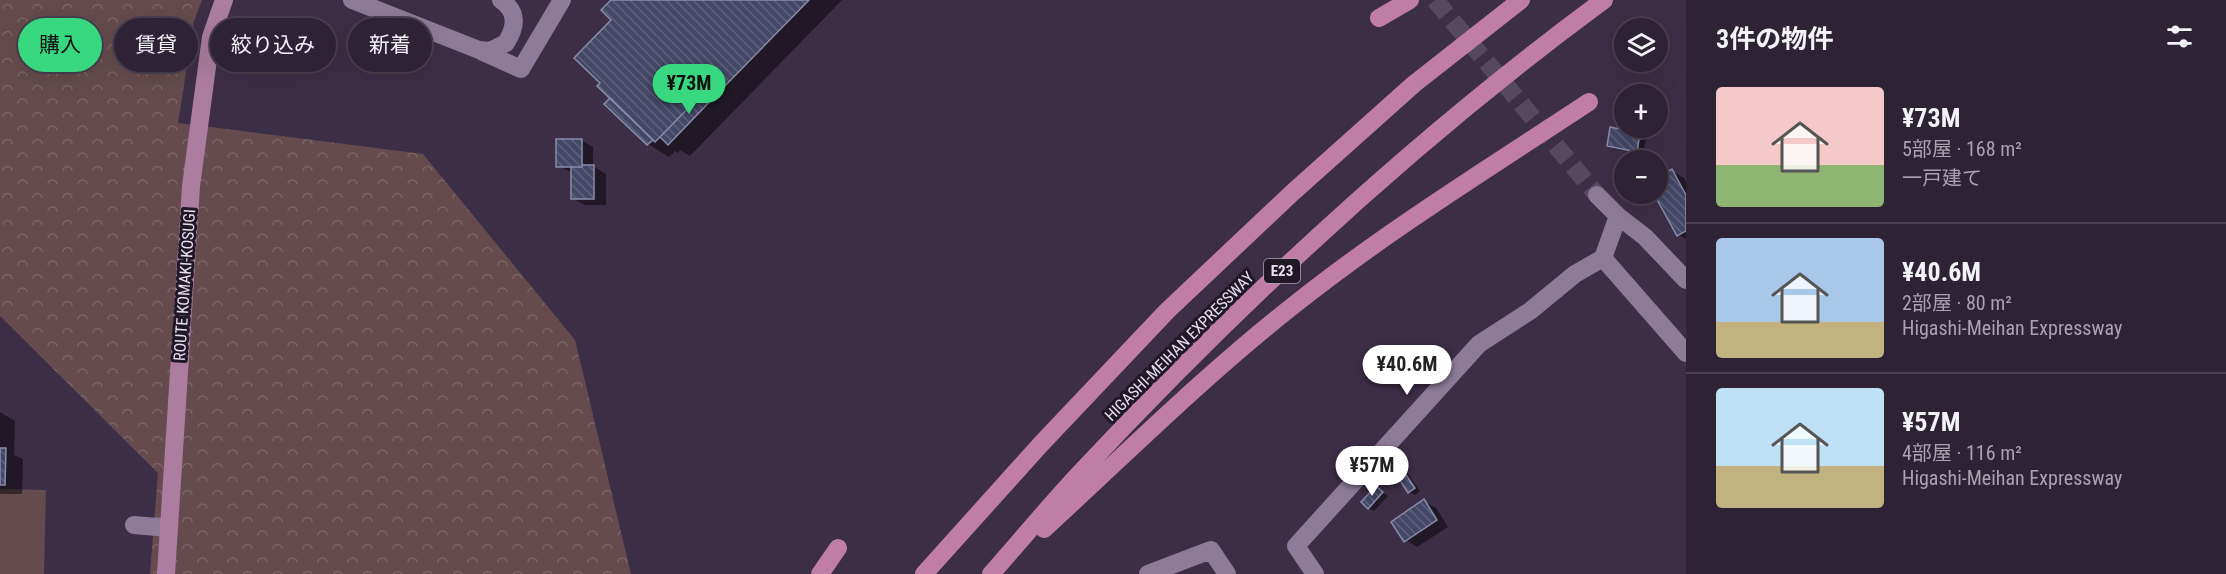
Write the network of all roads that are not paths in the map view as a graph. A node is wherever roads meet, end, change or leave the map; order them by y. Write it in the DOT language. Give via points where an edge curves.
graph roads {
  1 [pos="224,0"];
  2 [pos="352,0"];
  3 [pos="501,0"];
  4 [pos="561,0"];
  5 [pos="1410,0"];
  6 [pos="1521,0"];
  7 [pos="1604,0"];
  8 [pos="1379,18"];
  9 [pos="479,50"];
  10 [pos="1588,102"];
  11 [pos="1597,195"];
  12 [pos="1618,216"];
  13 [pos="1602,258"];
  14 [pos="1686,280"];
  15 [pos="1686,353"];
  16 [pos="134,525"];
  17 [pos="168,528"];
  18 [pos="838,548"];
  19 [pos="166,574"];
  20 [pos="820,574"];
  21 [pos="924,574"];
  22 [pos="993,574"];
  23 [pos="1148,574"];
  24 [pos="1227,574"];
  25 [pos="1315,574"];
  1 -- 17 [label="main road, ROUTE KOMAKI-KOSUGI" via="211,37 191,186"];
  2 -- 9 [label="street"];
  3 -- 9 [label="street" via="514,13 511,35 498,48"];
  4 -- 9 [label="street" via="521,69"];
  5 -- 8 [label="highway"];
  6 -- 21 [label="highway, HIGASHI-MEIHAN EXPRESSWAY" via="1414,84 1167,311"];
  7 -- 22 [label="highway, HIGASHI-MEIHAN EXPRESSWAY / E23" via="1454,119 1320,234 1080,473"];
  10 -- 22 [label="highway" via="1366,249 1292,306"];
  11 -- 12 [label="street"];
  12 -- 13 [label="street"];
  12 -- 14 [label="street" via="1645,237"];
  13 -- 15 [label="street"];
  13 -- 25 [label="street" via="1479,344 1296,546"];
  16 -- 17 [label="street"];
  17 -- 19 [label="main road, ROUTE KOMAKI-KOSUGI"];
  18 -- 20 [label="highway"];
  23 -- 24 [label="street" via="1211,550"];
}
